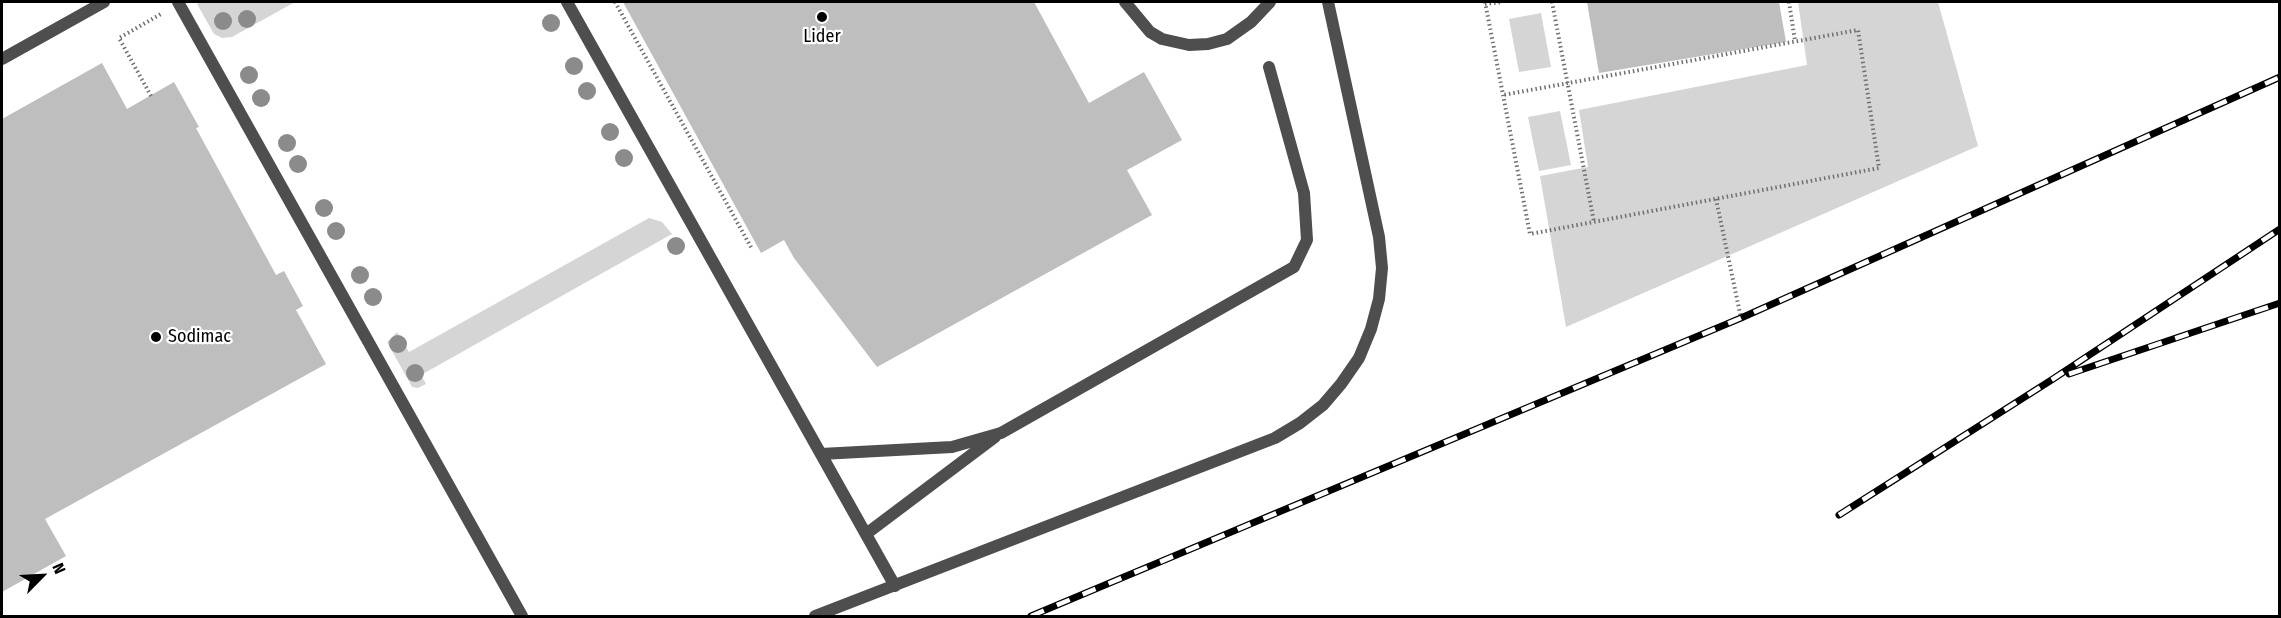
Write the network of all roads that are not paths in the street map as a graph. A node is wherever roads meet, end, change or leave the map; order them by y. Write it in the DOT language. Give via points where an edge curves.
graph roads {
  1 [pos="104,2"];
  2 [pos="179,2"];
  3 [pos="567,2"];
  4 [pos="1125,2"];
  5 [pos="1270,2"];
  6 [pos="1329,2"];
  7 [pos="2,59"];
  8 [pos="1269,67"];
  9 [pos="1001,433"];
  10 [pos="821,454"];
  11 [pos="866,534"];
  12 [pos="895,586"];
  13 [pos="522,616"];
  14 [pos="815,616"];
  1 -- 7 [label="lane"];
  2 -- 13 [label="lane"];
  3 -- 10 [label="lane"];
  4 -- 5 [label="lane" via="1150,32 1188,45 1227,39"];
  6 -- 12 [label="lane" via="1379,237 1382,268 1371,329 1359,358 1341,384 1323,405 1275,438"];
  8 -- 9 [label="lane" via="1304,193 1307,240 1294,267"];
  9 -- 10 [label="lane" via="952,447"];
  9 -- 11 [label="lane"];
  10 -- 11 [label="lane"];
  11 -- 12 [label="lane"];
  12 -- 14 [label="lane"];
}
